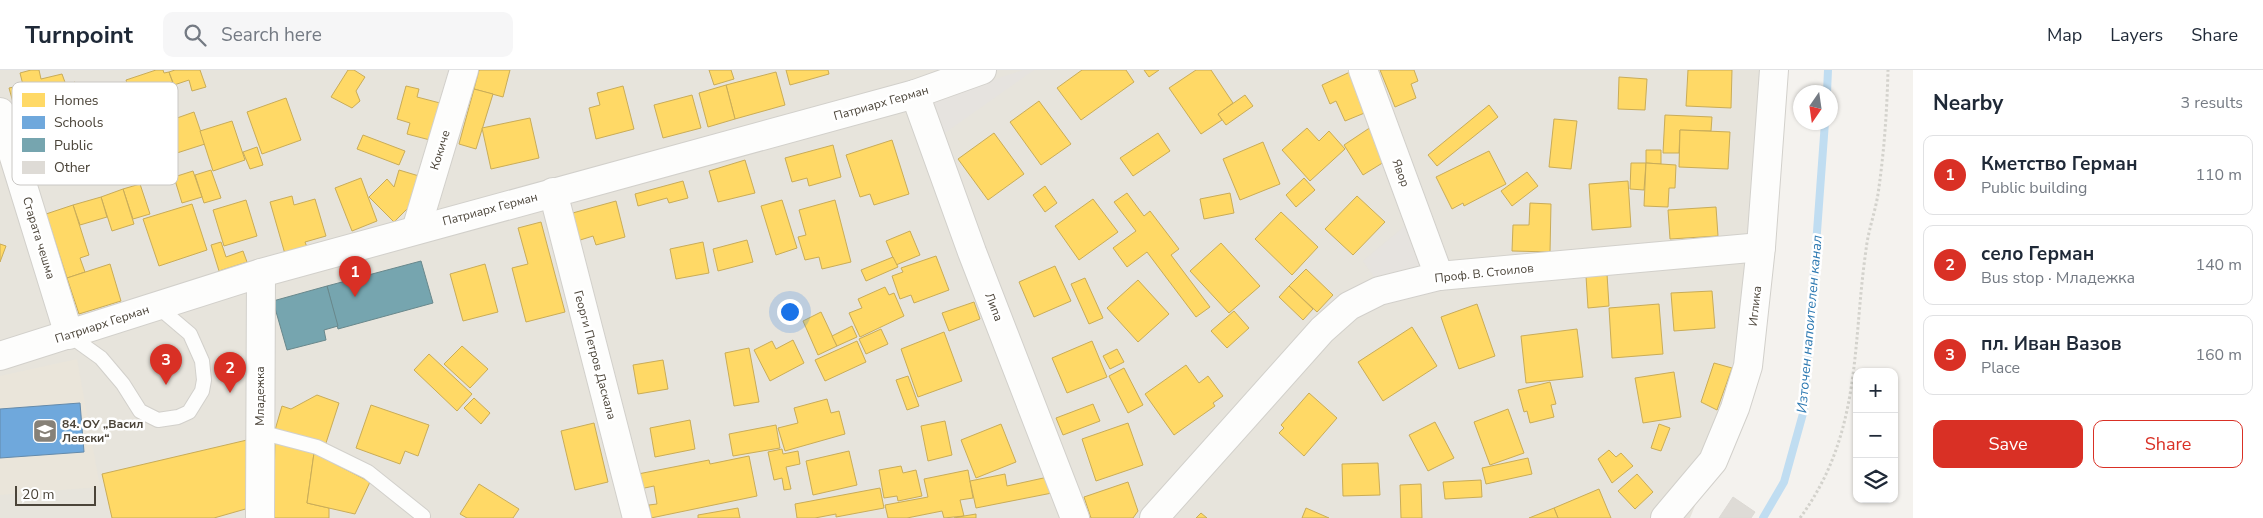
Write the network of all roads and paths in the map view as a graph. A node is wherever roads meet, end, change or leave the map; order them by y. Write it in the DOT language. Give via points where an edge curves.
graph roads {
  1 [pos="464,70"];
  2 [pos="982,70"];
  3 [pos="1363,70"];
  4 [pos="1774,70"];
  5 [pos="1888,70"];
  6 [pos="915,94"];
  7 [pos="0,112"];
  8 [pos="12,150"];
  9 [pos="23,185"];
  10 [pos="553,192"];
  11 [pos="416,230"];
  12 [pos="1761,247"];
  13 [pos="261,273"];
  14 [pos="1439,276"];
  15 [pos="157,306"];
  16 [pos="70,335"];
  17 [pos="0,356"];
  18 [pos="260,432"];
  19 [pos="1713,461"];
  20 [pos="423,516"];
  21 [pos="260,518"];
  22 [pos="637,518"];
  23 [pos="1075,518"];
  24 [pos="1154,518"];
  25 [pos="1665,518"];
  26 [pos="1690,518"];
  27 [pos="1800,518"];
  1 -- 11 [label="street, Кокиче"];
  2 -- 6 [label="street, Патриарх Герман"];
  3 -- 14 [label="street, Явор"];
  4 -- 12 [label="street, Иглика"];
  5 -- 27 [label="path" via="1878,196 1866,250 1850,403 1834,459"];
  6 -- 10 [label="street, Патриарх Герман"];
  6 -- 23 [label="street, Липа"];
  7 -- 8 [label="street, Старата чешма"];
  9 -- 16 [label="street, Старата чешма"];
  10 -- 11 [label="street, Патриарх Герман"];
  10 -- 22 [label="street, Георги Петров Даскала"];
  11 -- 13 [label="street, Патриарх Герман"];
  12 -- 14 [label="street, Проф. В. Стоилов"];
  12 -- 19 [label="street, Иглика" via="1748,366"];
  13 -- 15 [label="street, Патриарх Герман"];
  13 -- 18 [label="street, Младежка"];
  14 -- 24 [label="street, Проф. В. Стоилов" via="1379,291 1349,306 1322,330"];
  15 -- 16 [label="street, Патриарх Герман"];
  15 -- 16 [label="lane" via="190,334 202,362 202,391 189,412 178,417 158,420 140,411 101,358"];
  16 -- 17 [label="street, Патриарх Герман"];
  18 -- 20 [label="lane" via="317,447 368,472"];
  18 -- 21 [label="street, Младежка"];
  19 -- 25 [label="street, Иглика"];
  19 -- 26 [label="street"];
}
